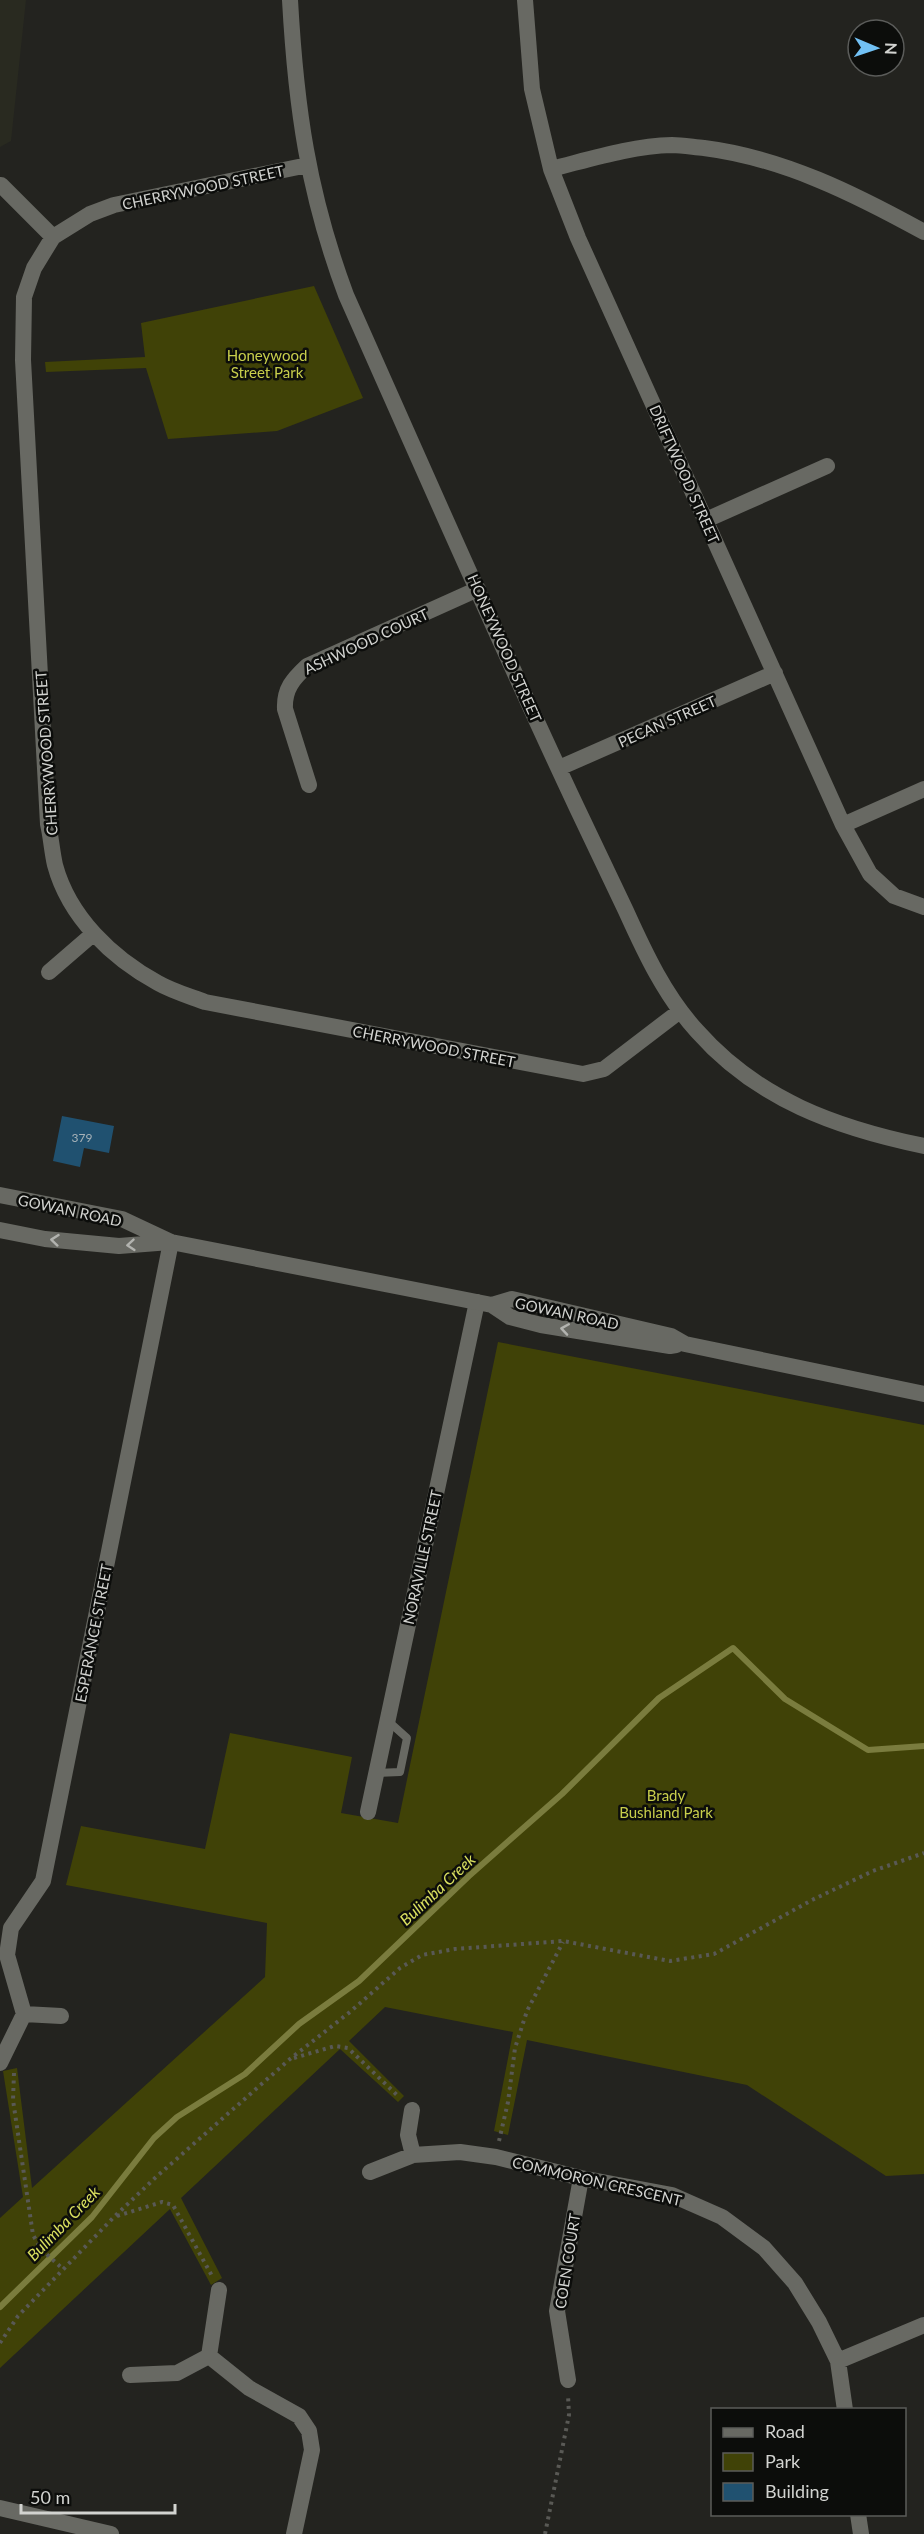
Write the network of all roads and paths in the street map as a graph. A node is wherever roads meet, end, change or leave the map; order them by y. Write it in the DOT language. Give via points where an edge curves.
graph roads {
  1 [pos="290,0"];
  2 [pos="525,0"];
  3 [pos="308,165"];
  4 [pos="551,169"];
  5 [pos="1,185"];
  6 [pos="924,232"];
  7 [pos="53,237"];
  8 [pos="827,466"];
  9 [pos="706,520"];
  10 [pos="478,589"];
  11 [pos="775,673"];
  12 [pos="559,768"];
  13 [pos="309,785"];
  14 [pos="924,789"];
  15 [pos="843,825"];
  16 [pos="924,907"];
  17 [pos="93,934"];
  18 [pos="49,972"];
  19 [pos="680,1011"];
  20 [pos="924,1146"];
  21 [pos="0,1195"];
  22 [pos="0,1230"];
  23 [pos="171,1242"];
  24 [pos="484,1303"];
  25 [pos="924,1394"];
  26 [pos="387,1720"];
  27 [pos="376,1773"];
  28 [pos="368,1812"];
  29 [pos="924,1853"];
  30 [pos="563,1941"];
  31 [pos="24,2014"];
  32 [pos="61,2016"];
  33 [pos="10,2042"];
  34 [pos="290,2059"];
  35 [pos="0,2063"];
  36 [pos="412,2110"];
  37 [pos="412,2155"];
  38 [pos="496,2157"];
  39 [pos="370,2172"];
  40 [pos="581,2178"];
  41 [pos="114,2217"];
  42 [pos="63,2269"];
  43 [pos="219,2290"];
  44 [pos="924,2325"];
  45 [pos="0,2343"];
  46 [pos="209,2356"];
  47 [pos="838,2361"];
  48 [pos="130,2375"];
  49 [pos="568,2380"];
  50 [pos="845,2408"];
  51 [pos="0,2508"];
  52 [pos="858,2516"];
  53 [pos="111,2534"];
  54 [pos="294,2534"];
  55 [pos="544,2534"];
  56 [pos="861,2534"];
  1 -- 3 [label="street, HONEYWOOD STREET" via="294,71"];
  2 -- 4 [label="street, DRIFTWOOD STREET" via="532,90"];
  3 -- 7 [label="street, CHERRYWOOD STREET" via="114,205 90,214"];
  3 -- 10 [label="street, HONEYWOOD STREET" via="328,246 346,295"];
  4 -- 6 [label="street" via="624,150 673,145 728,152 806,175 865,200"];
  4 -- 9 [label="street, DRIFTWOOD STREET" via="578,238"];
  5 -- 7 [label="street"];
  7 -- 17 [label="street, CHERRYWOOD STREET" via="34,268 24,297 22,360 48,824 56,866 74,907"];
  8 -- 9 [label="street"];
  9 -- 11 [label="street, DRIFTWOOD STREET"];
  10 -- 12 [label="street, HONEYWOOD STREET"];
  10 -- 13 [label="street, ASHWOOD COURT" via="307,666 295,677 284,697 285,709"];
  11 -- 12 [label="street, PECAN STREET"];
  11 -- 15 [label="street, DRIFTWOOD STREET"];
  12 -- 19 [label="street, HONEYWOOD STREET" via="644,950"];
  14 -- 15 [label="street"];
  15 -- 16 [label="street, DRIFTWOOD STREET" via="870,874 894,896"];
  17 -- 18 [label="street"];
  17 -- 19 [label="street, CHERRYWOOD STREET" via="121,959 159,983 205,1002 570,1073 603,1070"];
  19 -- 20 [label="street, HONEYWOOD STREET" via="724,1058 772,1093 848,1128"];
  21 -- 23 [label="street, GOWAN ROAD" via="122,1219"];
  23 -- 22 [label="street, GOWAN ROAD, one-way" via="119,1246"];
  23 -- 24 [label="street, GOWAN ROAD"];
  23 -- 31 [label="street, ESPERANCE STREET" via="43,1881 11,1928 8,1955"];
  24 -- 25 [label="street, GOWAN ROAD" via="512,1299 541,1304 671,1336 686,1344"];
  24 -- 26 [label="street, NORAVILLE STREET"];
  26 -- 27 [label="street, NORAVILLE STREET"];
  26 -- 27 [label="lane" via="407,1738 400,1772"];
  27 -- 28 [label="street, NORAVILLE STREET"];
  29 -- 30 [label="path" via="873,1871 812,1900 714,1954 670,1961"];
  30 -- 34 [label="path" via="422,1955 400,1968"];
  30 -- 38 [label="path" via="527,2011 515,2048"];
  31 -- 32 [label="street"];
  31 -- 33 [label="street"];
  33 -- 35 [label="street"];
  33 -- 42 [label="path" via="15,2076 13,2100 33,2235 42,2250"];
  34 -- 36 [label="path" via="335,2046 348,2048"];
  34 -- 41 [label="path"];
  36 -- 37 [label="street" via="408,2135"];
  37 -- 38 [label="street, COMMORON CRESCENT" via="460,2152"];
  37 -- 39 [label="street, COMMORON CRESCENT"];
  38 -- 40 [label="street, COMMORON CRESCENT"];
  40 -- 47 [label="street, COMMORON CRESCENT" via="672,2195 722,2217 764,2248 795,2283"];
  40 -- 49 [label="street, COEN COURT" via="557,2311"];
  41 -- 42 [label="path"];
  41 -- 43 [label="path" via="162,2202 173,2205"];
  42 -- 45 [label="path" via="18,2316"];
  43 -- 46 [label="street"];
  44 -- 47 [label="street"];
  46 -- 48 [label="street" via="177,2373"];
  46 -- 54 [label="street" via="249,2388 298,2416 309,2431 312,2450"];
  47 -- 50 [label="street, COMMORON CRESCENT"];
  49 -- 55 [label="path" via="569,2415"];
  51 -- 53 [label="street"];
  52 -- 56 [label="street"];
}
